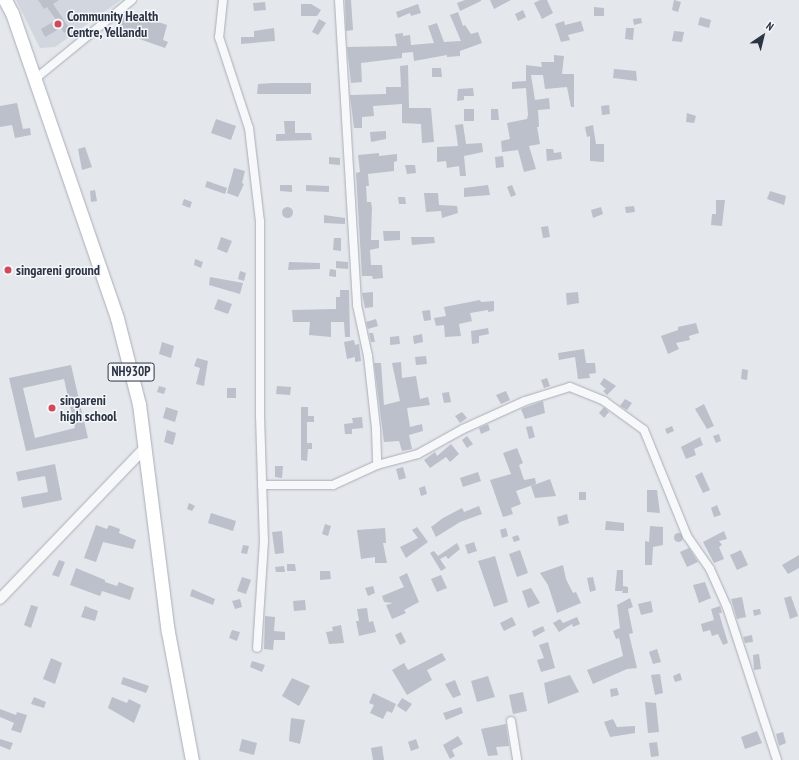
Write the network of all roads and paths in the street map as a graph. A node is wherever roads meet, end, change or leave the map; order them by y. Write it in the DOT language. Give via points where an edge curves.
graph roads {
  1 [pos="5,0"];
  2 [pos="132,0"];
  3 [pos="224,0"];
  4 [pos="339,0"];
  5 [pos="35,79"];
  6 [pos="145,448"];
  7 [pos="377,466"];
  8 [pos="262,485"];
  9 [pos="0,599"];
  10 [pos="257,648"];
  11 [pos="511,721"];
  12 [pos="192,760"];
  13 [pos="517,760"];
  14 [pos="777,760"];
  1 -- 5 [label="highway, NH930P"];
  2 -- 5 [label="street"];
  3 -- 8 [label="street" via="219,37 249,128 260,221"];
  4 -- 7 [label="street" via="357,305 368,356 376,429"];
  5 -- 6 [label="highway, NH930P" via="118,318 139,404"];
  6 -- 9 [label="street"];
  6 -- 12 [label="highway, NH930P" via="168,632"];
  7 -- 8 [label="street" via="333,486"];
  7 -- 14 [label="street" via="418,454 463,429 525,400 570,387 604,401 644,430 687,536 710,569 727,607"];
  8 -- 10 [label="street" via="264,542"];
  11 -- 13 [label="street"];
}
